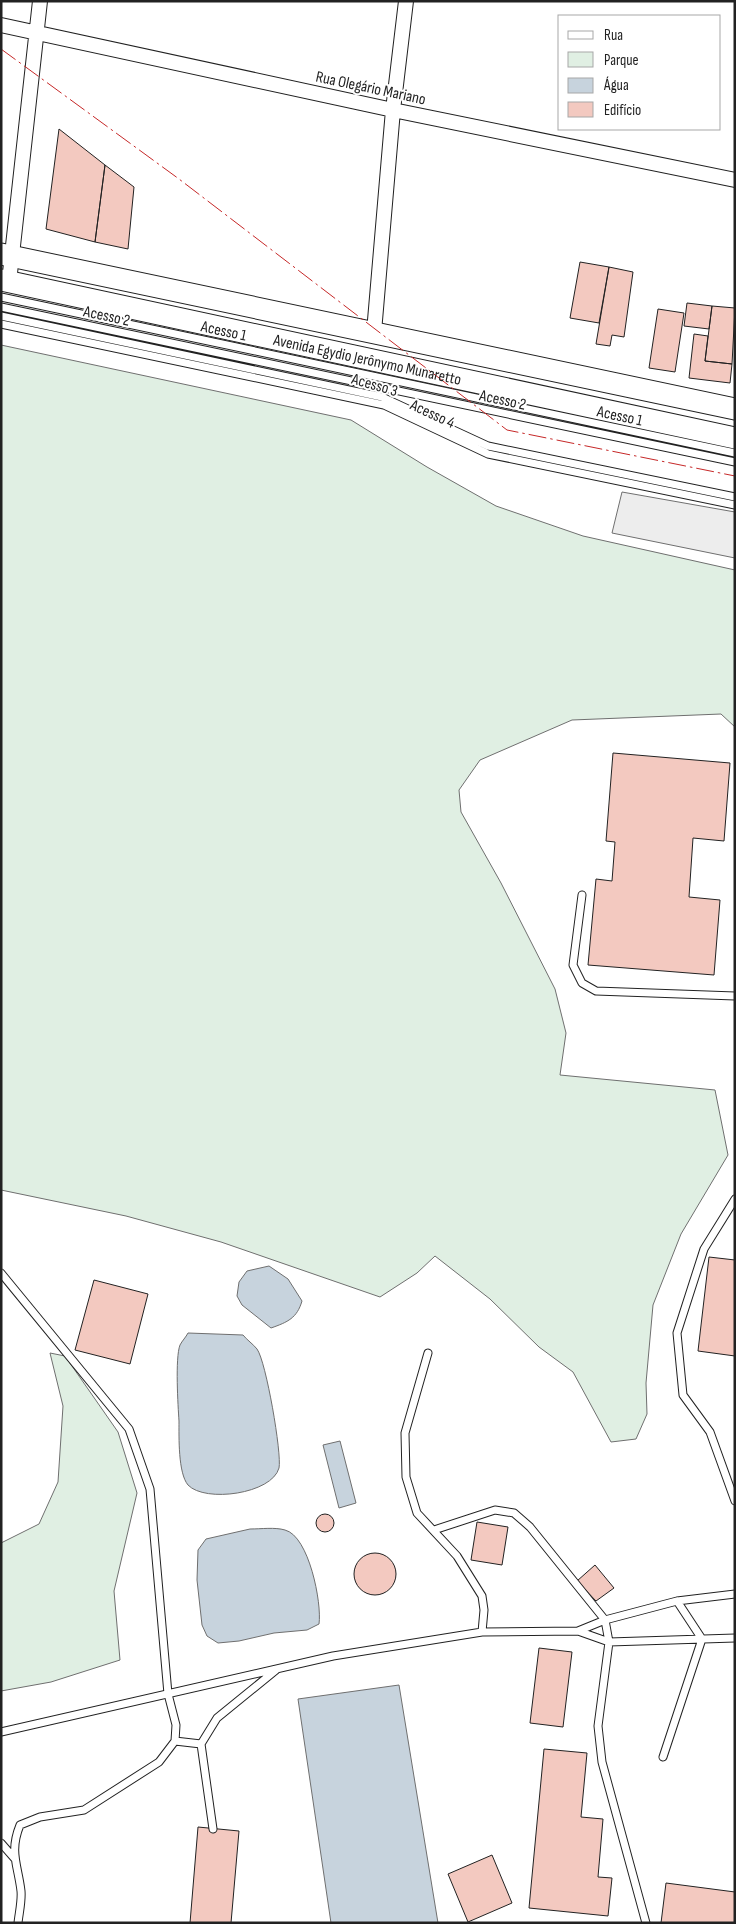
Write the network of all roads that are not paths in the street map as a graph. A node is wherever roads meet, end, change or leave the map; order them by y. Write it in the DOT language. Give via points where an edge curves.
graph roads {
  1 [pos="40,1"];
  2 [pos="406,1"];
  3 [pos="1,25"];
  4 [pos="37,32"];
  5 [pos="393,110"];
  6 [pos="735,180"];
  7 [pos="7,255"];
  8 [pos="4,287"];
  9 [pos="1,307"];
  10 [pos="1,316"];
  11 [pos="1,324"];
  12 [pos="374,332"];
  13 [pos="616,383"];
  14 [pos="735,408"];
  15 [pos="611,411"];
  16 [pos="735,438"];
  17 [pos="735,453"];
  18 [pos="735,462"];
  19 [pos="735,497"];
  20 [pos="735,505"];
  21 [pos="582,895"];
  22 [pos="735,996"];
  23 [pos="735,1198"];
  24 [pos="1,1273"];
  25 [pos="428,1353"];
  26 [pos="735,1502"];
  27 [pos="434,1530"];
  28 [pos="735,1594"];
  29 [pos="677,1601"];
  30 [pos="605,1620"];
  31 [pos="482,1632"];
  32 [pos="578,1632"];
  33 [pos="735,1638"];
  34 [pos="702,1640"];
  35 [pos="610,1642"];
  36 [pos="279,1668"];
  37 [pos="168,1694"];
  38 [pos="1,1732"];
  39 [pos="175,1741"];
  40 [pos="201,1744"];
  41 [pos="664,1756"];
  42 [pos="213,1829"];
  43 [pos="1,1842"];
  44 [pos="15,1859"];
  45 [pos="18,1923"];
  46 [pos="646,1923"];
  1 -- 4 [label="street"];
  2 -- 5 [label="street"];
  3 -- 4 [label="street, Rua Olegário Mariano"];
  4 -- 5 [label="street, Rua Olegário Mariano"];
  4 -- 7 [label="street"];
  5 -- 6 [label="street, Rua Olegário Mariano"];
  5 -- 12 [label="street"];
  7 -- 8 [label="street"];
  7 -- 12 [label="main road, Avenida Egydio Jerônymo Munaretto"];
  8 -- 15 [label="main road, Avenida Egydio Jerônymo Munaretto"];
  8 -- 17 [label="lane, Acesso 1"];
  9 -- 18 [label="lane, Acesso 2"];
  10 -- 19 [label="lane, Acesso 3" via="382,397 488,446"];
  11 -- 20 [label="lane, Acesso 4" via="384,405 488,454"];
  12 -- 13 [label="main road, Avenida Egydio Jerônymo Munaretto"];
  13 -- 14 [label="main road, Avenida Egydio Jerônymo Munaretto"];
  13 -- 15 [label="main road"];
  15 -- 16 [label="main road, Avenida Egydio Jerônymo Munaretto"];
  21 -- 22 [label="lane" via="573,965 582,983 596,991"];
  23 -- 26 [label="lane" via="704,1249 677,1333 683,1395 710,1432"];
  24 -- 37 [label="lane" via="129,1429 150,1489"];
  25 -- 27 [label="lane" via="405,1433 406,1476 417,1513"];
  27 -- 30 [label="lane" via="495,1510 514,1513 530,1527"];
  27 -- 31 [label="lane" via="457,1556 482,1596"];
  28 -- 29 [label="lane"];
  29 -- 30 [label="lane"];
  29 -- 34 [label="lane"];
  30 -- 32 [label="lane"];
  30 -- 35 [label="lane"];
  31 -- 32 [label="lane"];
  31 -- 36 [label="lane"];
  32 -- 35 [label="lane"];
  33 -- 34 [label="lane"];
  34 -- 35 [label="lane"];
  34 -- 41 [label="lane"];
  35 -- 46 [label="lane" via="598,1726 602,1762"];
  36 -- 37 [label="lane"];
  36 -- 40 [label="lane" via="217,1718"];
  37 -- 38 [label="lane"];
  37 -- 39 [label="lane" via="176,1725"];
  39 -- 40 [label="lane"];
  39 -- 44 [label="lane" via="159,1762 84,1810 40,1817 20,1825 15,1838"];
  40 -- 42 [label="lane"];
  43 -- 44 [label="lane"];
  44 -- 45 [label="lane" via="21,1892"];
}
